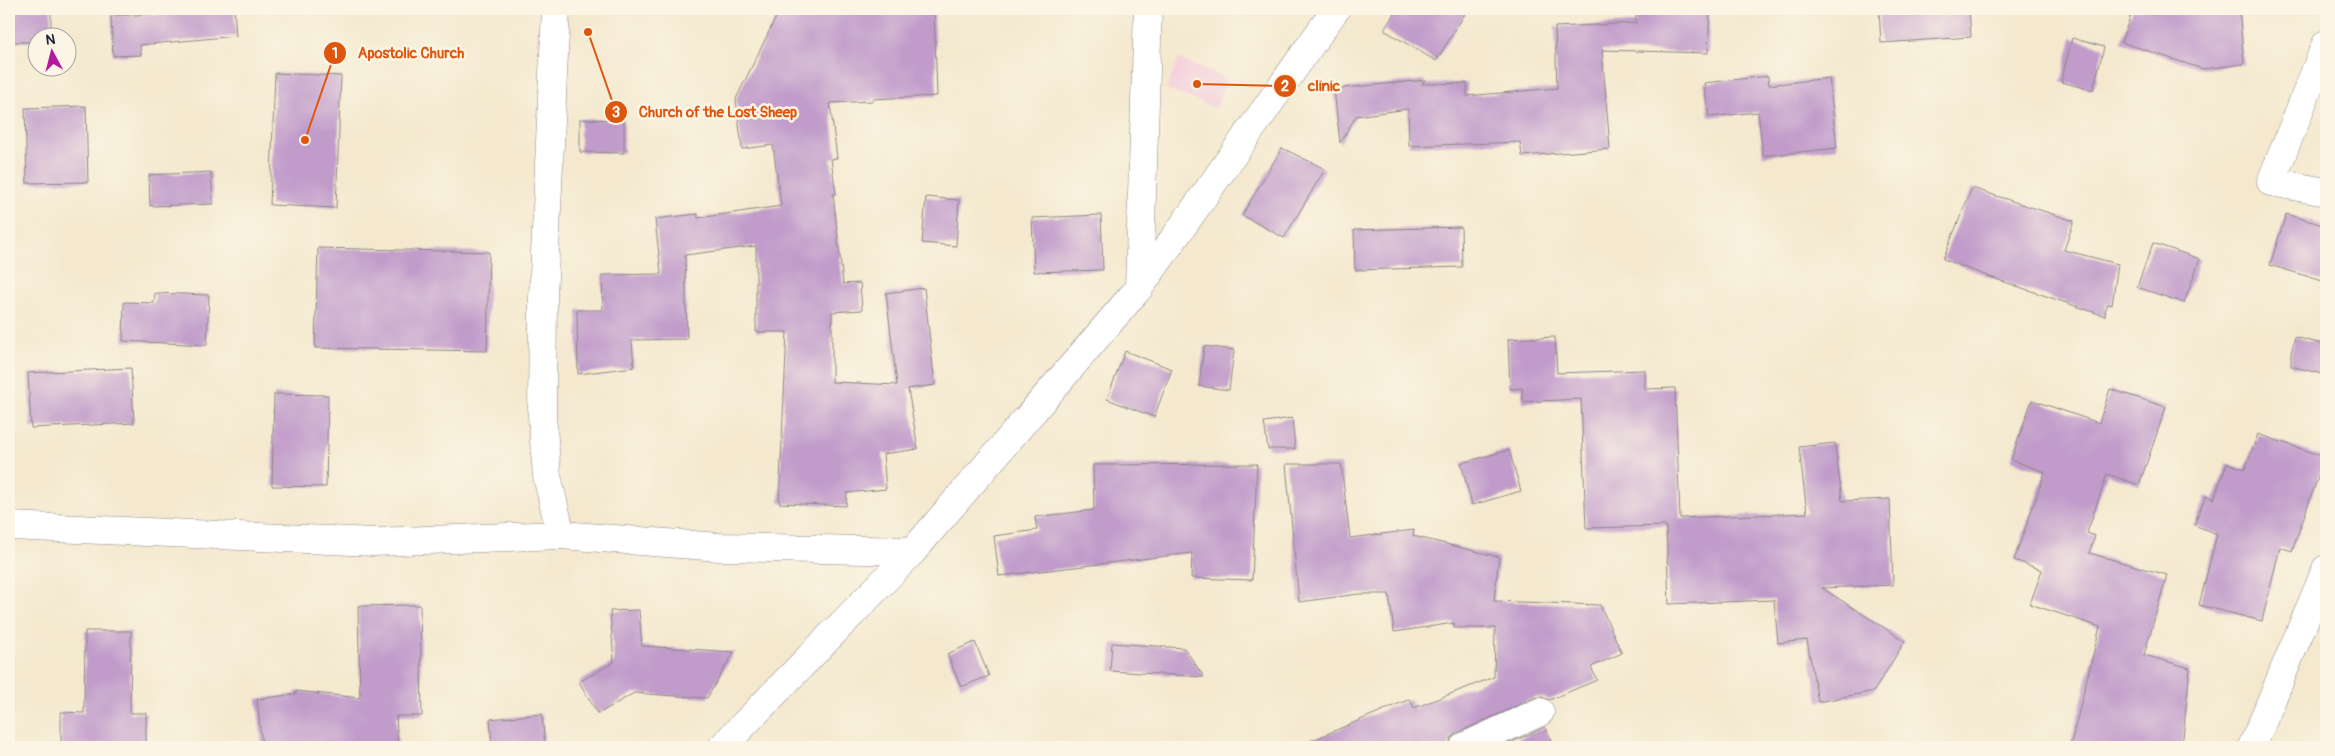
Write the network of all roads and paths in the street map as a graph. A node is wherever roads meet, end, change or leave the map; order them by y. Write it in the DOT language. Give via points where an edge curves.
graph roads {
  1 [pos="556,9"];
  2 [pos="1148,9"];
  3 [pos="1336,9"];
  4 [pos="2326,44"];
  5 [pos="2326,192"];
  6 [pos="1139,288"];
  7 [pos="9,526"];
  8 [pos="562,536"];
  9 [pos="914,551"];
  10 [pos="2326,569"];
  11 [pos="1540,712"];
  12 [pos="722,747"];
  13 [pos="1464,747"];
  14 [pos="2252,747"];
  1 -- 8 [label="street" via="543,298 542,416 547,476"];
  2 -- 6 [label="street"];
  3 -- 6 [label="street"];
  4 -- 5 [label="street" via="2271,182"];
  6 -- 9 [label="street"];
  7 -- 8 [label="street" via="374,542"];
  8 -- 9 [label="street" via="719,547"];
  9 -- 12 [label="street"];
  10 -- 14 [label="street"];
  11 -- 13 [label="street"];
}
